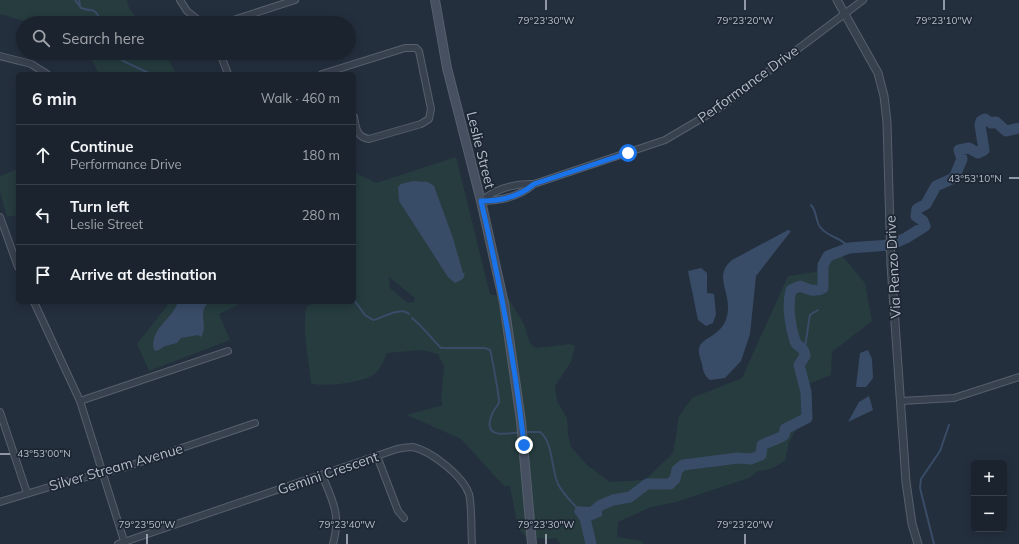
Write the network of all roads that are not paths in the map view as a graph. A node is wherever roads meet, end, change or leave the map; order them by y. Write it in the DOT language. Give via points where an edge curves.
graph roads {
  1 [pos="180,0"];
  2 [pos="295,0"];
  3 [pos="435,0"];
  4 [pos="838,0"];
  5 [pos="863,0"];
  6 [pos="845,13"];
  7 [pos="194,16"];
  8 [pos="246,16"];
  9 [pos="0,56"];
  10 [pos="16,60"];
  11 [pos="18,60"];
  12 [pos="223,60"];
  13 [pos="344,67"];
  14 [pos="44,72"];
  15 [pos="227,72"];
  16 [pos="328,72"];
  17 [pos="345,72"];
  18 [pos="356,125"];
  19 [pos="534,184"];
  20 [pos="481,201"];
  21 [pos="0,217"];
  22 [pos="16,261"];
  23 [pos="35,304"];
  24 [pos="228,351"];
  25 [pos="1019,377"];
  26 [pos="80,401"];
  27 [pos="901,401"];
  28 [pos="0,412"];
  29 [pos="255,423"];
  30 [pos="377,456"];
  31 [pos="102,474"];
  32 [pos="322,475"];
  33 [pos="27,493"];
  34 [pos="0,502"];
  35 [pos="404,518"];
  36 [pos="123,543"];
  37 [pos="333,544"];
  38 [pos="472,544"];
  39 [pos="532,544"];
  40 [pos="918,544"];
  1 -- 7 [label="street"];
  2 -- 8 [label="street"];
  3 -- 20 [label="main road, Leslie Street" via="447,68"];
  4 -- 6 [label="street, Via Renzo Drive"];
  5 -- 6 [label="street, Performance Drive"];
  6 -- 19 [label="street, Performance Drive" via="721,107 665,140"];
  6 -- 27 [label="street, Via Renzo Drive" via="878,73 888,122 891,265"];
  9 -- 10 [label="street"];
  11 -- 14 [label="street"];
  12 -- 15 [label="street"];
  13 -- 16 [label="street"];
  13 -- 17 [label="street"];
  13 -- 18 [label="street" via="405,48 416,48 420,53 431,109 429,119 421,124 369,139 358,133"];
  19 -- 20 [label="street, Performance Drive" via="522,183 495,191"];
  19 -- 20 [label="street, Performance Drive" via="525,192 498,201"];
  20 -- 39 [label="main road, Leslie Street" via="504,303 524,445"];
  21 -- 22 [label="street"];
  23 -- 26 [label="street"];
  24 -- 26 [label="street"];
  25 -- 27 [label="street" via="954,398"];
  26 -- 31 [label="street"];
  27 -- 40 [label="street, Via Renzo Drive" via="906,482 912,524"];
  28 -- 33 [label="street"];
  29 -- 31 [label="street, Silver Stream Avenue"];
  30 -- 32 [label="street, Gemini Crescent"];
  30 -- 35 [label="street" via="398,511"];
  30 -- 38 [label="street, Gemini Crescent" via="397,448 411,447 426,452 459,478 469,497"];
  31 -- 33 [label="street, Silver Stream Avenue"];
  31 -- 36 [label="street"];
  32 -- 36 [label="street, Gemini Crescent"];
  32 -- 37 [label="street" via="337,515"];
  33 -- 34 [label="street, Silver Stream Avenue"];
}
